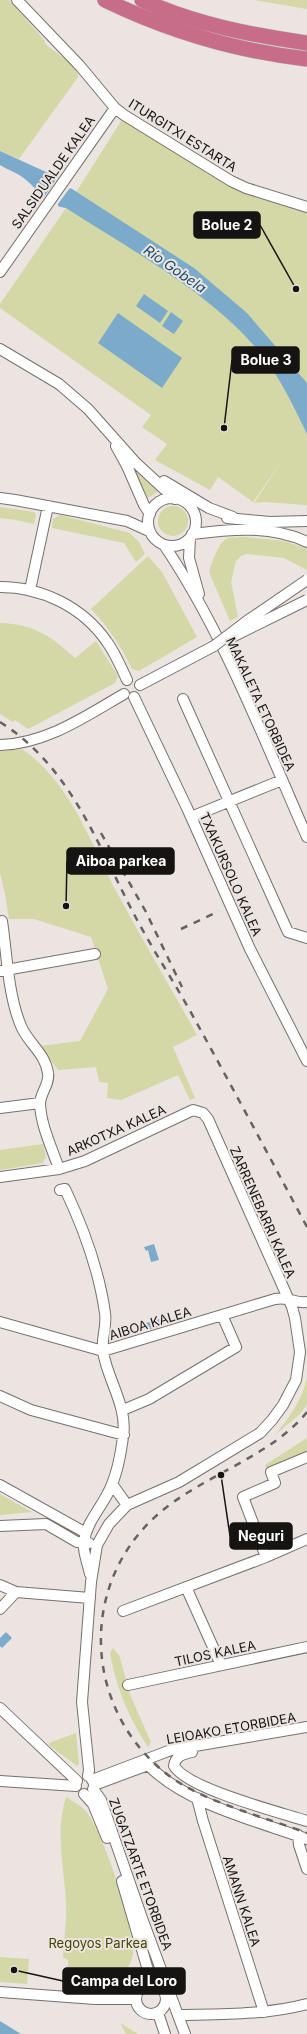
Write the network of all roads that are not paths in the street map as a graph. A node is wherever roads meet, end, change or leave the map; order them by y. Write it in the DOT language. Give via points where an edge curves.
graph roads {
  1 [pos="17,0"];
  2 [pos="105,0"];
  3 [pos="142,0"];
  4 [pos="307,43"];
  5 [pos="307,59"];
  6 [pos="115,108"];
  7 [pos="307,207"];
  8 [pos="0,272"];
  9 [pos="0,349"];
  10 [pos="108,431"];
  11 [pos="0,498"];
  12 [pos="175,499"];
  13 [pos="188,505"];
  14 [pos="48,506"];
  15 [pos="149,516"];
  16 [pos="233,517"];
  17 [pos="127,521"];
  18 [pos="307,521"];
  19 [pos="149,531"];
  20 [pos="191,536"];
  21 [pos="307,542"];
  22 [pos="164,545"];
  23 [pos="307,580"];
  24 [pos="0,587"];
  25 [pos="30,590"];
  26 [pos="307,600"];
  27 [pos="200,604"];
  28 [pos="214,646"];
  29 [pos="127,680"];
  30 [pos="140,685"];
  31 [pos="129,696"];
  32 [pos="183,698"];
  33 [pos="0,744"];
  34 [pos="282,780"];
  35 [pos="228,802"];
  36 [pos="191,817"];
  37 [pos="307,836"];
  38 [pos="2,921"];
  39 [pos="307,938"];
  40 [pos="95,954"];
  41 [pos="5,971"];
  42 [pos="307,1060"];
  43 [pos="40,1103"];
  44 [pos="0,1108"];
  45 [pos="193,1110"];
  46 [pos="59,1169"];
  47 [pos="0,1177"];
  48 [pos="60,1190"];
  49 [pos="286,1297"];
  50 [pos="307,1302"];
  51 [pos="222,1315"];
  52 [pos="0,1322"];
  53 [pos="103,1351"];
  54 [pos="0,1396"];
  55 [pos="123,1410"];
  56 [pos="124,1435"];
  57 [pos="307,1457"];
  58 [pos="112,1484"];
  59 [pos="0,1485"];
  60 [pos="118,1494"];
  61 [pos="106,1496"];
  62 [pos="127,1505"];
  63 [pos="0,1526"];
  64 [pos="84,1538"];
  65 [pos="307,1539"];
  66 [pos="97,1545"];
  67 [pos="266,1557"];
  68 [pos="91,1582"];
  69 [pos="0,1585"];
  70 [pos="186,1587"];
  71 [pos="16,1592"];
  72 [pos="90,1598"];
  73 [pos="0,1610"];
  74 [pos="123,1611"];
  75 [pos="307,1647"];
  76 [pos="221,1665"];
  77 [pos="128,1685"];
  78 [pos="0,1708"];
  79 [pos="307,1728"];
  80 [pos="214,1743"];
  81 [pos="0,1781"];
  82 [pos="77,1784"];
  83 [pos="90,1785"];
  84 [pos="197,1798"];
  85 [pos="306,1819"];
  86 [pos="302,1837"];
  87 [pos="307,1869"];
  88 [pos="161,1970"];
  89 [pos="152,1984"];
  90 [pos="0,1992"];
  91 [pos="166,1994"];
  92 [pos="136,2000"];
  93 [pos="307,2004"];
  94 [pos="264,2012"];
  95 [pos="158,2013"];
  96 [pos="178,2015"];
  97 [pos="165,2034"];
  98 [pos="186,2034"];
  1 -- 6 [label="street, ITURGITXI ESTARTA" via="80,66"];
  2 -- 5 [label="highway" via="142,17 205,40"];
  3 -- 4 [label="highway" via="204,23 250,34"];
  6 -- 7 [label="street, ITURGITXI ESTARTA" via="231,181"];
  6 -- 8 [label="street, SALSIDUALDE KALEA"];
  9 -- 10 [label="street" via="59,384 88,409"];
  10 -- 12 [label="street" via="151,478"];
  10 -- 15 [label="street"];
  10 -- 16 [label="street" via="122,440 138,459 166,483 209,508"];
  11 -- 14 [label="street"];
  12 -- 13 [label="street"];
  12 -- 15 [label="street" via="157,504"];
  13 -- 16 [label="street" via="212,515"];
  13 -- 20 [label="street" via="195,519"];
  14 -- 17 [label="street"];
  14 -- 25 [label="street"];
  15 -- 17 [label="street"];
  15 -- 19 [label="street"];
  16 -- 18 [label="street" via="270,522"];
  17 -- 19 [label="street"];
  19 -- 22 [label="street"];
  20 -- 21 [label="street" via="224,530 261,530 296,537"];
  20 -- 22 [label="street" via="175,546"];
  20 -- 27 [label="street, MAKALETA ETORBIDEA" via="189,558"];
  22 -- 27 [label="street, MAKALETA ETORBIDEA"];
  23 -- 28 [label="street, bridge"];
  24 -- 25 [label="street"];
  25 -- 29 [label="street" via="71,606 93,625 107,642"];
  26 -- 28 [label="street, bridge"];
  27 -- 34 [label="street, MAKALETA ETORBIDEA"];
  28 -- 30 [label="street"];
  29 -- 30 [label="street" via="136,680"];
  29 -- 31 [label="street" via="122,687"];
  30 -- 31 [label="street" via="140,691"];
  31 -- 33 [label="street" via="28,742"];
  31 -- 36 [label="street, TXAKURSOLO KALEA"];
  32 -- 35 [label="street"];
  34 -- 35 [label="street"];
  34 -- 37 [label="street, MAKALETA ETORBIDEA"];
  35 -- 36 [label="street"];
  35 -- 39 [label="street" via="288,932"];
  36 -- 42 [label="street, TXAKURSOLO KALEA" via="250,949"];
  38 -- 41 [label="street"];
  40 -- 41 [label="street"];
  41 -- 43 [label="street" via="22,1028 46,1062 48,1082"];
  43 -- 44 [label="street"];
  43 -- 46 [label="street" via="44,1125"];
  45 -- 46 [label="street, ARKOTXA KALEA" via="85,1161"];
  45 -- 49 [label="street, ZARRENEBARRI KALEA" via="203,1113 208,1119"];
  46 -- 47 [label="street, ARKOTXA KALEA"];
  48 -- 53 [label="street" via="65,1189 70,1199 99,1281 105,1315"];
  49 -- 50 [label="street" via="299,1303"];
  49 -- 51 [label="street, AIBOA KALEA"];
  49 -- 62 [label="street, ZARRENEBARRI KALEA" via="295,1318 300,1352 296,1380 272,1420 260,1433 179,1482"];
  51 -- 53 [label="street, AIBOA KALEA"];
  51 -- 55 [label="street" via="236,1347 149,1399"];
  52 -- 53 [label="street, AIBOA KALEA"];
  53 -- 55 [label="street" via="109,1376"];
  54 -- 56 [label="street" via="31,1410"];
  55 -- 56 [label="street"];
  56 -- 58 [label="street"];
  57 -- 67 [label="street" via="268,1474 275,1483 243,1497"];
  58 -- 60 [label="street"];
  58 -- 61 [label="street"];
  59 -- 64 [label="street"];
  60 -- 61 [label="street" via="111,1493"];
  60 -- 62 [label="street"];
  61 -- 64 [label="street"];
  62 -- 66 [label="street" via="110,1524"];
  63 -- 64 [label="street" via="46,1524"];
  64 -- 66 [label="street"];
  64 -- 68 [label="street"];
  65 -- 67 [label="street"];
  66 -- 68 [label="street"];
  67 -- 70 [label="street"];
  68 -- 72 [label="street"];
  69 -- 71 [label="street"];
  70 -- 74 [label="street"];
  70 -- 76 [label="street"];
  71 -- 72 [label="street"];
  71 -- 73 [label="street"];
  72 -- 83 [label="street" via="82,1702"];
  75 -- 76 [label="street, TILOS KALEA"];
  76 -- 77 [label="street, TILOS KALEA"];
  78 -- 82 [label="street"];
  79 -- 80 [label="street, LEIOAKO ETORBIDEA"];
  80 -- 83 [label="street, LEIOAKO ETORBIDEA" via="171,1750"];
  80 -- 85 [label="street" via="208,1749 180,1755 174,1762 176,1768 196,1783"];
  81 -- 82 [label="street"];
  82 -- 83 [label="street" via="79,1791"];
  82 -- 83 [label="street" via="80,1777"];
  83 -- 84 [label="street" via="148,1765 170,1783"];
  83 -- 88 [label="street, ZUGATZARTE ETORBIDEA" via="101,1800"];
  83 -- 89 [label="street, ZUGATZARTE ETORBIDEA" via="93,1804 109,1843"];
  84 -- 86 [label="street"];
  84 -- 94 [label="street, AMANN KALEA"];
  86 -- 87 [label="street" via="299,1845"];
  88 -- 91 [label="street, ZUGATZARTE ETORBIDEA"];
  88 -- 96 [label="street, ZUGATZARTE ETORBIDEA"];
  89 -- 91 [label="street" via="158,1985"];
  89 -- 92 [label="street" via="140,1988"];
  90 -- 92 [label="street"];
  91 -- 95 [label="street" via="164,2007"];
  91 -- 96 [label="street, ZUGATZARTE ETORBIDEA"];
  92 -- 95 [label="street" via="142,2011"];
  93 -- 94 [label="street"];
  94 -- 96 [label="street"];
  95 -- 97 [label="street"];
  96 -- 98 [label="street, ZUGATZARTE ETORBIDEA"];
}
